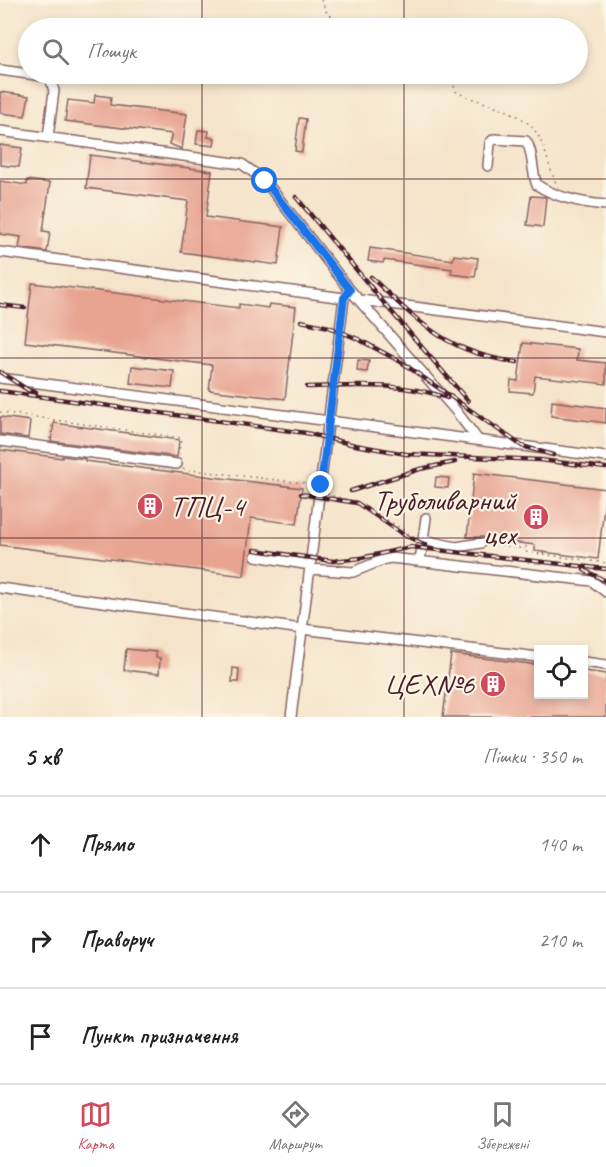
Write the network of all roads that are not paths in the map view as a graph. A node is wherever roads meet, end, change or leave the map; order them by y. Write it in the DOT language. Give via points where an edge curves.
graph roads {
  1 [pos="0,70"];
  2 [pos="18,73"];
  3 [pos="52,84"];
  4 [pos="0,131"];
  5 [pos="48,137"];
  6 [pos="488,166"];
  7 [pos="606,205"];
  8 [pos="0,252"];
  9 [pos="347,294"];
  10 [pos="360,300"];
  11 [pos="606,332"];
  12 [pos="0,378"];
  13 [pos="329,421"];
  14 [pos="478,440"];
  15 [pos="0,441"];
  16 [pos="606,457"];
  17 [pos="177,464"];
  18 [pos="426,518"];
  19 [pos="423,540"];
  20 [pos="481,543"];
  21 [pos="256,556"];
  22 [pos="420,561"];
  23 [pos="310,567"];
  24 [pos="0,588"];
  25 [pos="605,588"];
  26 [pos="302,628"];
  27 [pos="534,657"];
  28 [pos="588,663"];
  29 [pos="606,665"];
  30 [pos="291,717"];
  1 -- 2 [label="lane"];
  3 -- 5 [label="lane"];
  4 -- 5 [label="lane"];
  5 -- 9 [label="lane" via="242,164 265,181"];
  6 -- 7 [label="lane" via="490,143 494,139 526,141 537,185 589,204"];
  8 -- 9 [label="lane"];
  9 -- 10 [label="lane"];
  9 -- 13 [label="lane"];
  10 -- 11 [label="lane"];
  10 -- 14 [label="lane"];
  12 -- 13 [label="lane"];
  13 -- 14 [label="lane"];
  13 -- 23 [label="lane"];
  14 -- 16 [label="lane"];
  15 -- 17 [label="lane"];
  18 -- 19 [label="lane"];
  19 -- 20 [label="lane" via="456,547"];
  19 -- 22 [label="lane"];
  21 -- 23 [label="lane"];
  22 -- 23 [label="lane" via="385,559 353,572"];
  22 -- 25 [label="lane" via="592,581"];
  23 -- 26 [label="lane"];
  24 -- 26 [label="lane"];
  26 -- 27 [label="lane"];
  26 -- 30 [label="lane"];
  28 -- 29 [label="lane"];
}
